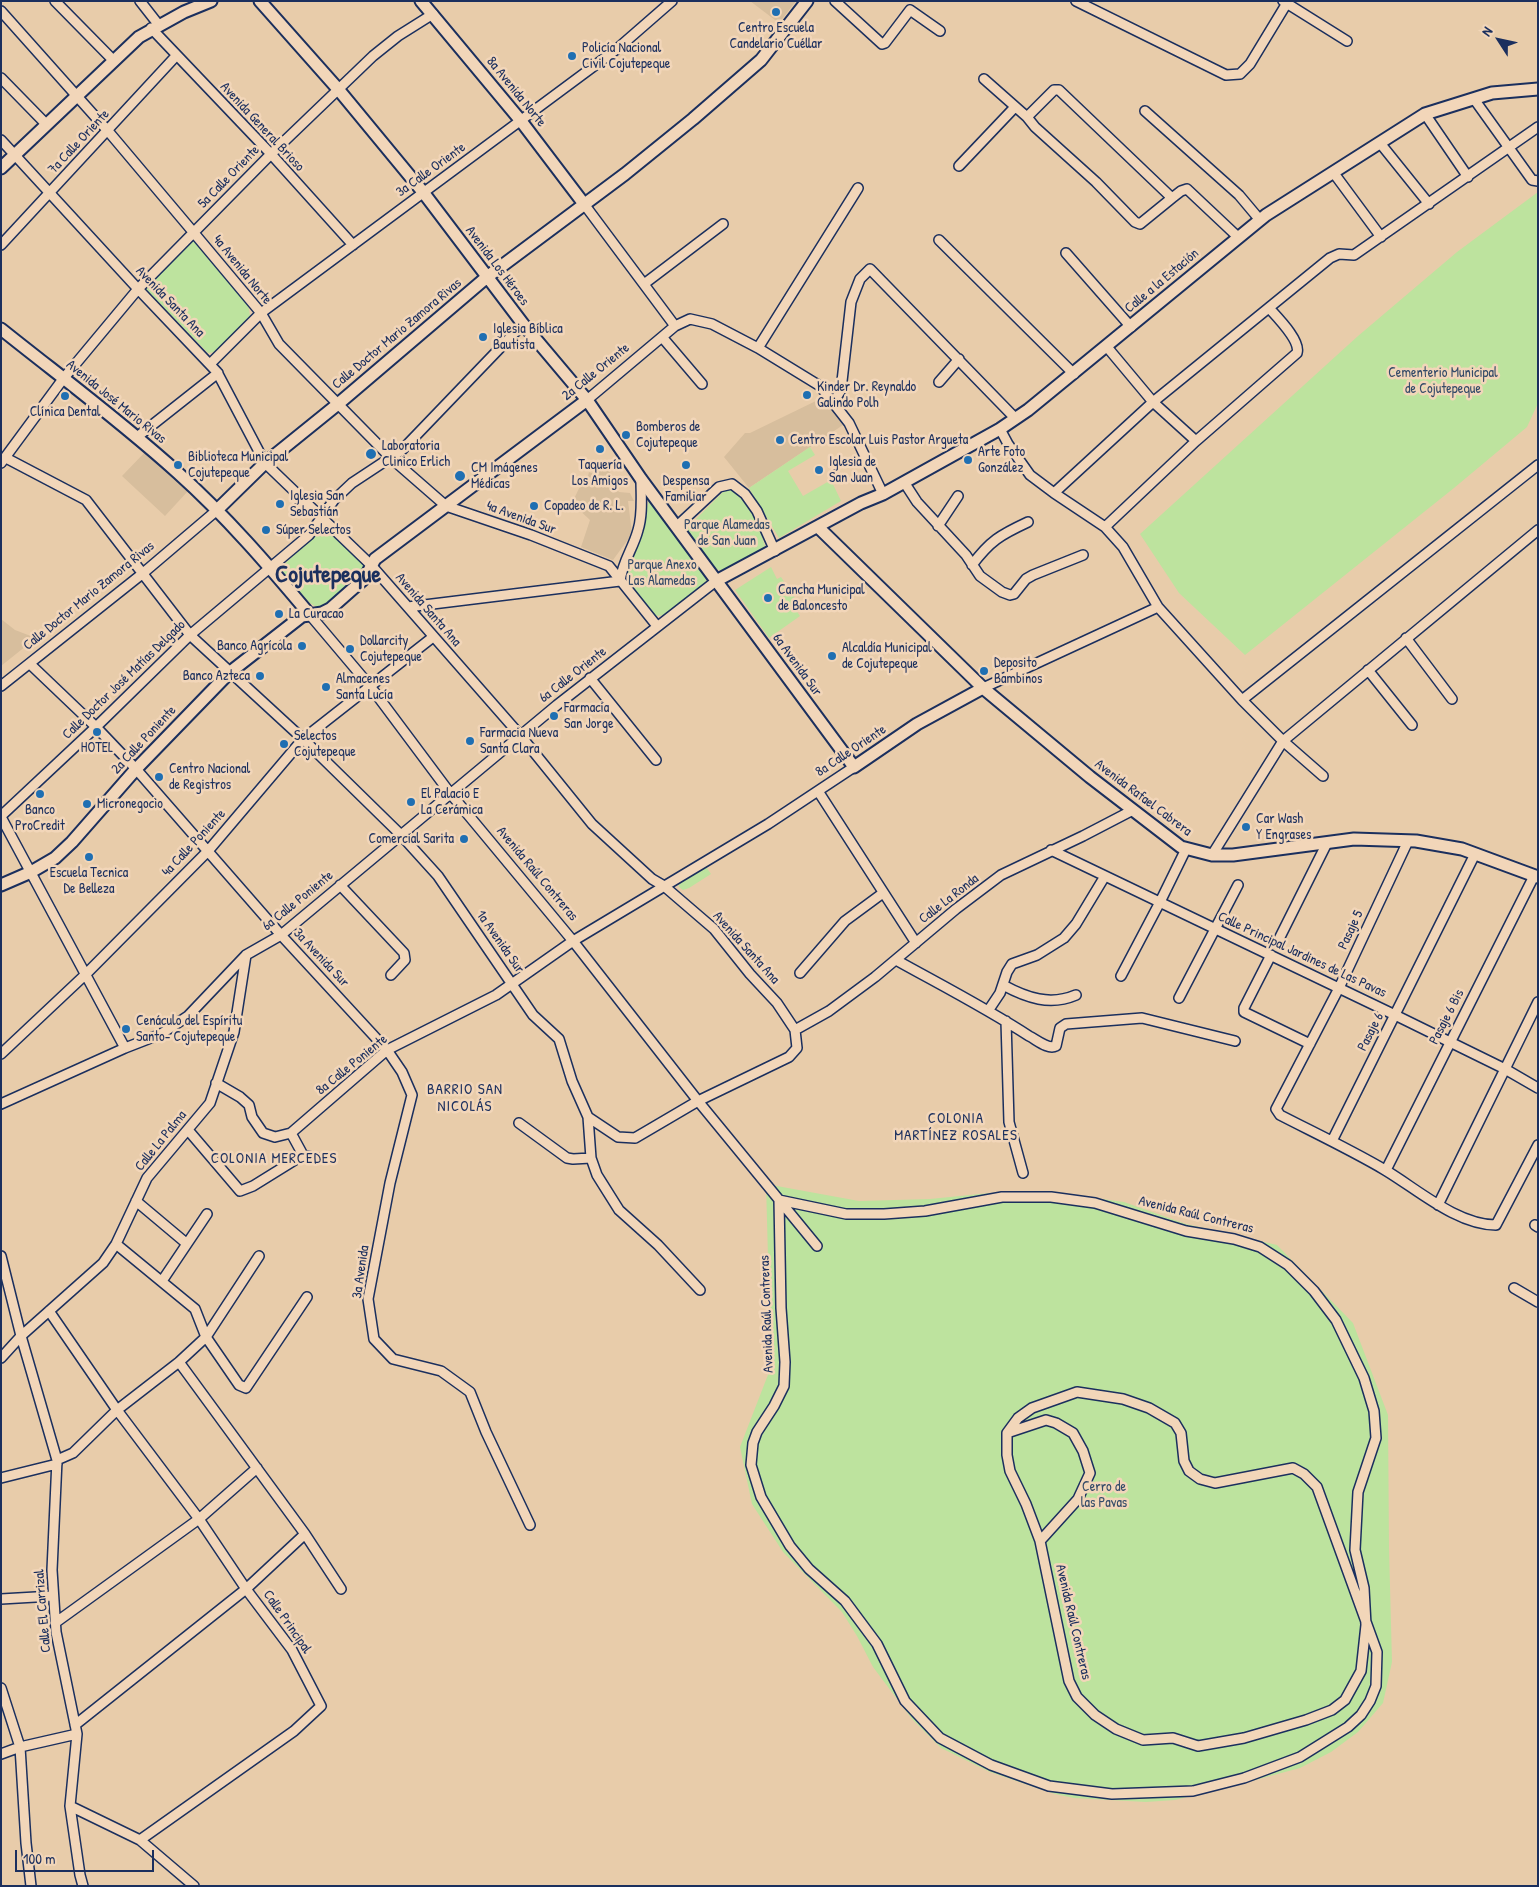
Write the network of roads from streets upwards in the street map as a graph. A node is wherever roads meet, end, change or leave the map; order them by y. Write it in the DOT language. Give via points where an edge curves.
graph roads {
  1 [pos="55,1"];
  2 [pos="140,1"];
  3 [pos="211,1"];
  4 [pos="260,1"];
  5 [pos="421,1"];
  6 [pos="672,1"];
  7 [pos="807,1"];
  8 [pos="836,1"];
  9 [pos="1076,1"];
  10 [pos="1285,2"];
  11 [pos="1,11"];
  12 [pos="433,14"];
  13 [pos="155,26"];
  14 [pos="940,31"];
  15 [pos="1347,40"];
  16 [pos="176,56"];
  17 [pos="114,60"];
  18 [pos="1,78"];
  19 [pos="984,80"];
  20 [pos="338,89"];
  21 [pos="1538,89"];
  22 [pos="76,95"];
  23 [pos="1474,99"];
  24 [pos="1015,107"];
  25 [pos="1145,111"];
  26 [pos="1426,114"];
  27 [pos="1026,116"];
  28 [pos="521,121"];
  29 [pos="46,124"];
  30 [pos="1538,127"];
  31 [pos="108,131"];
  32 [pos="1,140"];
  33 [pos="1380,143"];
  34 [pos="1509,148"];
  35 [pos="270,154"];
  36 [pos="14,155"];
  37 [pos="958,166"];
  38 [pos="1,168"];
  39 [pos="1333,172"];
  40 [pos="1468,176"];
  41 [pos="1538,181"];
  42 [pos="858,188"];
  43 [pos="423,192"];
  44 [pos="50,193"];
  45 [pos="1172,198"];
  46 [pos="584,204"];
  47 [pos="1429,204"];
  48 [pos="1260,220"];
  49 [pos="723,224"];
  50 [pos="194,233"];
  51 [pos="1381,237"];
  52 [pos="1239,238"];
  53 [pos="939,240"];
  54 [pos="352,244"];
  55 [pos="1,245"];
  56 [pos="1066,253"];
  57 [pos="488,277"];
  58 [pos="644,284"];
  59 [pos="138,290"];
  60 [pos="1270,308"];
  61 [pos="261,313"];
  62 [pos="523,324"];
  63 [pos="675,326"];
  64 [pos="1131,327"];
  65 [pos="1,329"];
  66 [pos="662,337"];
  67 [pos="1107,347"];
  68 [pos="758,348"];
  69 [pos="959,359"];
  70 [pos="210,364"];
  71 [pos="218,373"];
  72 [pos="1074,374"];
  73 [pos="63,378"];
  74 [pos="939,382"];
  75 [pos="702,384"];
  76 [pos="587,400"];
  77 [pos="1154,402"];
  78 [pos="833,403"];
  79 [pos="338,404"];
  80 [pos="1016,418"];
  81 [pos="1000,429"];
  82 [pos="137,437"];
  83 [pos="1195,442"];
  84 [pos="391,458"];
  85 [pos="4,460"];
  86 [pos="265,463"];
  87 [pos="1538,464"];
  88 [pos="641,479"];
  89 [pos="904,482"];
  90 [pos="1054,493"];
  91 [pos="883,494"];
  92 [pos="958,496"];
  93 [pos="446,506"];
  94 [pos="216,511"];
  95 [pos="321,518"];
  96 [pos="1028,522"];
  97 [pos="677,526"];
  98 [pos="938,526"];
  99 [pos="818,527"];
  100 [pos="1105,527"];
  101 [pos="1538,530"];
  102 [pos="775,551"];
  103 [pos="1083,556"];
  104 [pos="371,565"];
  105 [pos="972,565"];
  106 [pos="270,568"];
  107 [pos="142,574"];
  108 [pos="620,581"];
  109 [pos="716,582"];
  110 [pos="408,607"];
  111 [pos="1158,607"];
  112 [pos="310,615"];
  113 [pos="657,626"];
  114 [pos="190,635"];
  115 [pos="433,637"];
  116 [pos="1406,638"];
  117 [pos="30,664"];
  118 [pos="1368,670"];
  119 [pos="229,673"];
  120 [pos="590,678"];
  121 [pos="1,686"];
  122 [pos="370,686"];
  123 [pos="983,688"];
  124 [pos="1452,699"];
  125 [pos="1242,700"];
  126 [pos="1412,725"];
  127 [pos="96,727"];
  128 [pos="520,735"];
  129 [pos="303,739"];
  130 [pos="1282,741"];
  131 [pos="656,760"];
  132 [pos="854,767"];
  133 [pos="136,769"];
  134 [pos="1323,776"];
  135 [pos="818,791"];
  136 [pos="450,793"];
  137 [pos="1133,810"];
  138 [pos="1,817"];
  139 [pos="400,834"];
  140 [pos="1408,841"];
  141 [pos="1326,843"];
  142 [pos="1186,849"];
  143 [pos="1051,850"];
  144 [pos="208,851"];
  145 [pos="1476,854"];
  146 [pos="1212,855"];
  147 [pos="31,872"];
  148 [pos="1104,876"];
  149 [pos="1536,877"];
  150 [pos="1238,884"];
  151 [pos="1,885"];
  152 [pos="340,886"];
  153 [pos="664,886"];
  154 [pos="883,893"];
  155 [pos="1160,902"];
  156 [pos="1216,929"];
  157 [pos="281,935"];
  158 [pos="573,941"];
  159 [pos="1278,941"];
  160 [pos="916,943"];
  161 [pos="246,955"];
  162 [pos="1271,955"];
  163 [pos="896,960"];
  164 [pos="800,973"];
  165 [pos="86,974"];
  166 [pos="391,975"];
  167 [pos="1121,976"];
  168 [pos="512,984"];
  169 [pos="1004,985"];
  170 [pos="1339,988"];
  171 [pos="1076,995"];
  172 [pos="1179,998"];
  173 [pos="1538,1002"];
  174 [pos="988,1011"];
  175 [pos="1395,1014"];
  176 [pos="1006,1021"];
  177 [pos="796,1030"];
  178 [pos="1235,1041"];
  179 [pos="1450,1042"];
  180 [pos="1310,1044"];
  181 [pos="125,1048"];
  182 [pos="387,1050"];
  183 [pos="1,1054"];
  184 [pos="1505,1069"];
  185 [pos="216,1083"];
  186 [pos="1538,1088"];
  187 [pos="698,1101"];
  188 [pos="1,1104"];
  189 [pos="588,1116"];
  190 [pos="519,1122"];
  191 [pos="188,1130"];
  192 [pos="291,1133"];
  193 [pos="1332,1141"];
  194 [pos="1538,1145"];
  195 [pos="302,1155"];
  196 [pos="591,1158"];
  197 [pos="317,1159"];
  198 [pos="1534,1161"];
  199 [pos="1386,1170"];
  200 [pos="1023,1173"];
  201 [pos="779,1200"];
  202 [pos="136,1201"];
  203 [pos="1438,1205"];
  204 [pos="207,1214"];
  205 [pos="186,1243"];
  206 [pos="116,1244"];
  207 [pos="817,1246"];
  208 [pos="1,1256"];
  209 [pos="259,1256"];
  210 [pos="162,1281"];
  211 [pos="1514,1288"];
  212 [pos="700,1290"];
  213 [pos="307,1298"];
  214 [pos="1538,1302"];
  215 [pos="48,1311"];
  216 [pos="21,1336"];
  217 [pos="206,1337"];
  218 [pos="1,1358"];
  219 [pos="179,1362"];
  220 [pos="117,1410"];
  221 [pos="1008,1433"];
  222 [pos="57,1462"];
  223 [pos="257,1468"];
  224 [pos="1,1478"];
  225 [pos="199,1519"];
  226 [pos="530,1525"];
  227 [pos="305,1534"];
  228 [pos="1040,1542"];
  229 [pos="246,1589"];
  230 [pos="341,1589"];
  231 [pos="53,1596"];
  232 [pos="1,1599"];
  233 [pos="55,1623"];
  234 [pos="1366,1625"];
  235 [pos="1,1688"];
  236 [pos="76,1729"];
  237 [pos="20,1747"];
  238 [pos="1,1754"];
  239 [pos="70,1806"];
  240 [pos="140,1840"];
  241 [pos="31,1886"];
  242 [pos="83,1886"];
  243 [pos="194,1886"];
  1 -- 17 [label="street"];
  2 -- 13 [label="street, Avenida General Brioso"];
  3 -- 13 [label="street"];
  4 -- 20 [label="street, Avenida Los Héroes"];
  5 -- 12 [label="street, 8a Avenida Norte"];
  6 -- 28 [label="street, 3a Calle Oriente" via="618,49"];
  7 -- 46 [label="street, Calle Doctor Mario Zamora Rivas" via="761,60 625,174"];
  8 -- 14 [label="street" via="882,44 910,10"];
  9 -- 10 [label="street" via="1226,75 1240,74 1250,64"];
  10 -- 15 [label="street"];
  11 -- 22 [label="street, 4a Avenida Norte"];
  12 -- 20 [label="street, 5a Calle Oriente" via="398,36"];
  12 -- 28 [label="street, 8a Avenida Norte"];
  13 -- 16 [label="street, Avenida General Brioso"];
  13 -- 17 [label="street"];
  16 -- 31 [label="street, 7a Calle Oriente"];
  16 -- 35 [label="street, Avenida General Brioso"];
  17 -- 22 [label="street"];
  18 -- 29 [label="street"];
  19 -- 24 [label="street"];
  20 -- 35 [label="street, 5a Calle Oriente"];
  20 -- 43 [label="street, Avenida Los Héroes"];
  21 -- 23 [label="street, Calle a la Estación" via="1492,93"];
  22 -- 29 [label="street"];
  22 -- 31 [label="street, 4a Avenida Norte"];
  23 -- 26 [label="street, Calle a la Estación"];
  23 -- 34 [label="street"];
  24 -- 27 [label="street"];
  24 -- 37 [label="street"];
  25 -- 48 [label="street" via="1239,195"];
  26 -- 33 [label="street, Calle a la Estación"];
  26 -- 40 [label="street"];
  27 -- 45 [label="street" via="1135,222 1140,224"];
  27 -- 45 [label="street" via="1054,90 1059,90"];
  28 -- 43 [label="street, 3a Calle Oriente"];
  28 -- 46 [label="street, 8a Avenida Norte"];
  29 -- 36 [label="street"];
  30 -- 34 [label="street"];
  31 -- 44 [label="street, 7a Calle Oriente"];
  31 -- 50 [label="street, 4a Avenida Norte"];
  32 -- 36 [label="street, Avenida Santa Ana"];
  33 -- 39 [label="street, Calle a la Estación"];
  33 -- 47 [label="street"];
  34 -- 40 [label="street"];
  34 -- 41 [label="street" via="1532,180"];
  35 -- 50 [label="street, 5a Calle Oriente"];
  35 -- 54 [label="street, Avenida General Brioso"];
  36 -- 38 [label="street"];
  36 -- 44 [label="street, Avenida Santa Ana"];
  39 -- 48 [label="street, Calle a la Estación"];
  39 -- 51 [label="street"];
  40 -- 47 [label="street"];
  42 -- 68 [label="street"];
  43 -- 54 [label="street, 3a Calle Oriente"];
  43 -- 57 [label="street, Avenida Los Héroes"];
  44 -- 55 [label="street, 7a Calle Oriente"];
  44 -- 59 [label="street, Avenida Santa Ana"];
  45 -- 52 [label="street" via="1187,189"];
  46 -- 57 [label="street, Calle Doctor Mario Zamora Rivas"];
  46 -- 58 [label="street"];
  47 -- 51 [label="street"];
  48 -- 52 [label="street, Calle a la Estación"];
  49 -- 58 [label="street"];
  50 -- 59 [label="street, 5a Calle Oriente"];
  50 -- 61 [label="street, 4a Avenida Norte"];
  51 -- 60 [label="street" via="1354,256 1334,255"];
  52 -- 64 [label="street, Calle a la Estación"];
  53 -- 72 [label="street"];
  54 -- 61 [label="street, 3a Calle Oriente"];
  56 -- 64 [label="street"];
  57 -- 62 [label="street, Avenida Los Héroes"];
  57 -- 79 [label="street, Calle Doctor Mario Zamora Rivas"];
  58 -- 63 [label="street"];
  59 -- 70 [label="street, Avenida Santa Ana"];
  59 -- 73 [label="street, 5a Calle Oriente"];
  60 -- 77 [label="street"];
  60 -- 83 [label="street" via="1295,341 1296,353"];
  61 -- 70 [label="street, 3a Calle Oriente"];
  61 -- 79 [label="street, 4a Avenida Norte" via="279,344"];
  62 -- 76 [label="street, Avenida Los Héroes"];
  62 -- 84 [label="street, Calle Doctor José Matías Delgado"];
  63 -- 66 [label="street, 2a Calle Oriente"];
  63 -- 68 [label="street, 2a Calle Oriente" via="690,319 712,324"];
  64 -- 67 [label="street, Calle a la Estación"];
  65 -- 73 [label="street, Avenida José Mario Rivas"];
  66 -- 75 [label="street"];
  66 -- 76 [label="street, 2a Calle Oriente"];
  67 -- 72 [label="street, Calle a la Estación"];
  67 -- 77 [label="street"];
  68 -- 78 [label="street, 2a Calle Oriente" via="820,386"];
  69 -- 74 [label="street"];
  69 -- 78 [label="street" via="870,269 860,280 851,302 841,390"];
  69 -- 80 [label="street"];
  70 -- 71 [label="street, Avenida Santa Ana"];
  71 -- 82 [label="street"];
  71 -- 86 [label="street, Avenida Santa Ana"];
  72 -- 80 [label="street, Calle a la Estación"];
  73 -- 82 [label="street, Avenida José Mario Rivas"];
  73 -- 85 [label="street, 5a Calle Oriente"];
  76 -- 88 [label="street, Avenida Los Héroes"];
  76 -- 93 [label="street, 2a Calle Oriente"];
  77 -- 83 [label="street"];
  77 -- 90 [label="street"];
  78 -- 91 [label="street, 2a Calle Oriente" via="849,423"];
  79 -- 84 [label="street, 4a Avenida Norte"];
  79 -- 86 [label="street, Calle Doctor Mario Zamora Rivas"];
  80 -- 81 [label="street, Calle a la Estación"];
  81 -- 89 [label="street, Calle a la Estación"];
  81 -- 90 [label="street" via="1030,475"];
  82 -- 94 [label="street, Avenida José Mario Rivas"];
  83 -- 100 [label="street"];
  84 -- 93 [label="street, 4a Avenida Sur"];
  84 -- 95 [label="street, Calle Doctor José Matías Delgado" via="352,483"];
  85 -- 107 [label="street, 1a Avenida Sur" via="86,500"];
  86 -- 94 [label="street, Calle Doctor Mario Zamora Rivas"];
  86 -- 95 [label="street, Avenida Santa Ana"];
  87 -- 125 [label="street"];
  88 -- 97 [label="street, Avenida Los Héroes"];
  88 -- 108 [label="street" via="638,529 624,560"];
  89 -- 91 [label="street, Calle a la Estación"];
  89 -- 98 [label="street"];
  90 -- 100 [label="street"];
  91 -- 99 [label="street, Calle a la Estación"];
  92 -- 98 [label="street"];
  93 -- 104 [label="street, 2a Calle Oriente"];
  93 -- 108 [label="street, 4a Avenida Sur" via="605,564"];
  94 -- 106 [label="street, Avenida José Mario Rivas"];
  94 -- 107 [label="street, Calle Doctor Mario Zamora Rivas"];
  95 -- 104 [label="street, Avenida Santa Ana"];
  95 -- 106 [label="street, Calle Doctor José Matías Delgado" via="309,534"];
  96 -- 105 [label="street" via="996,538"];
  97 -- 102 [label="street" via="719,487 732,484 745,494 757,511"];
  97 -- 109 [label="street, Avenida Los Héroes"];
  98 -- 105 [label="street"];
  99 -- 102 [label="street, Calle a la Estación"];
  99 -- 123 [label="street, Avenida Rafael Cabrera"];
  100 -- 111 [label="street" via="1123,547"];
  101 -- 116 [label="street"];
  102 -- 109 [label="street, Calle a la Estación"];
  103 -- 105 [label="street" via="1033,575 1010,595 980,576"];
  104 -- 110 [label="street, Avenida Santa Ana"];
  104 -- 112 [label="street, 2a Calle Oriente" via="361,582 330,609"];
  106 -- 112 [label="street, Avenida Raúl Contreras"];
  106 -- 114 [label="street, Calle Doctor José Matías Delgado"];
  107 -- 114 [label="street, 1a Avenida Sur"];
  107 -- 117 [label="street, Calle Doctor Mario Zamora Rivas"];
  108 -- 110 [label="street"];
  108 -- 113 [label="street, 4a Avenida Sur"];
  109 -- 113 [label="street, 6a Calle Oriente"];
  109 -- 132 [label="street, 6a Avenida Sur"];
  110 -- 115 [label="street, Avenida Santa Ana"];
  111 -- 123 [label="street, 8a Calle Oriente"];
  111 -- 125 [label="street"];
  112 -- 119 [label="street, 2a Calle Poniente" via="298,618"];
  112 -- 122 [label="street, Avenida Raúl Contreras"];
  113 -- 120 [label="street, 6a Calle Oriente"];
  114 -- 119 [label="street, 1a Avenida Sur"];
  114 -- 127 [label="street, Calle Doctor José Matías Delgado"];
  115 -- 122 [label="street, 4a Calle Poniente"];
  115 -- 128 [label="street, Avenida Santa Ana"];
  116 -- 118 [label="street"];
  116 -- 124 [label="street"];
  117 -- 121 [label="street, Calle Doctor Mario Zamora Rivas"];
  117 -- 127 [label="street, 3a Avenida Sur"];
  118 -- 126 [label="street"];
  118 -- 130 [label="street"];
  119 -- 129 [label="street, 1a Avenida Sur"];
  119 -- 133 [label="street, 2a Calle Poniente"];
  120 -- 128 [label="street, 6a Calle Oriente"];
  120 -- 131 [label="street"];
  122 -- 129 [label="street, 4a Calle Poniente"];
  122 -- 136 [label="street, Avenida Raúl Contreras"];
  123 -- 132 [label="street, 8a Calle Oriente" via="917,724"];
  123 -- 137 [label="street, Avenida Rafael Cabrera"];
  125 -- 130 [label="street"];
  127 -- 133 [label="street, 3a Avenida Sur"];
  127 -- 138 [label="street, Calle Doctor José Matías Delgado"];
  128 -- 136 [label="street, 6a Calle Oriente"];
  128 -- 153 [label="street, Avenida Santa Ana" via="592,824 652,879"];
  129 -- 139 [label="street, 1a Avenida Sur"];
  129 -- 144 [label="street, 4a Calle Poniente"];
  130 -- 134 [label="street"];
  130 -- 146 [label="street"];
  132 -- 135 [label="street, 8a Calle Oriente"];
  133 -- 144 [label="street, 3a Avenida Sur"];
  133 -- 147 [label="street, 2a Calle Poniente" via="72,842"];
  135 -- 153 [label="street, 8a Calle Oriente"];
  135 -- 154 [label="street"];
  136 -- 139 [label="street, 6a Calle Poniente"];
  136 -- 158 [label="street, Avenida Raúl Contreras"];
  137 -- 142 [label="street, Avenida Rafael Cabrera"];
  137 -- 143 [label="street, Calle La Ronda"];
  138 -- 147 [label="street"];
  139 -- 152 [label="street, 6a Calle Poniente"];
  139 -- 168 [label="street, 1a Avenida Sur" via="438,876"];
  140 -- 141 [label="street, Avenida Rafael Cabrera" via="1354,839"];
  140 -- 145 [label="street, Avenida Rafael Cabrera"];
  140 -- 170 [label="street, Pasaje 5"];
  141 -- 146 [label="street, Avenida Rafael Cabrera"];
  141 -- 159 [label="street"];
  142 -- 146 [label="street, Avenida Rafael Cabrera"];
  142 -- 155 [label="street"];
  143 -- 148 [label="street, Calle Principal Jardines de Las Pavas"];
  143 -- 160 [label="street, Calle La Ronda" via="1001,876"];
  144 -- 157 [label="street, 3a Avenida Sur"];
  144 -- 165 [label="street, 4a Calle Poniente"];
  145 -- 149 [label="street, Avenida Rafael Cabrera"];
  145 -- 175 [label="street, Pasaje 6"];
  147 -- 151 [label="street, 2a Calle Poniente"];
  147 -- 165 [label="street"];
  148 -- 155 [label="street, Calle Principal Jardines de Las Pavas"];
  148 -- 169 [label="street" via="1064,938 1037,955 1012,964"];
  149 -- 179 [label="street, Pasaje 6 Bis"];
  150 -- 156 [label="street"];
  152 -- 157 [label="street, 6a Calle Poniente"];
  152 -- 166 [label="street" via="404,953 405,960"];
  153 -- 158 [label="street, 8a Calle Oriente"];
  153 -- 177 [label="street, Avenida Santa Ana" via="714,929"];
  154 -- 160 [label="street"];
  154 -- 164 [label="street" via="845,921"];
  155 -- 156 [label="street, Calle Principal Jardines de Las Pavas"];
  155 -- 167 [label="street"];
  156 -- 162 [label="street, Calle Principal Jardines de Las Pavas"];
  156 -- 172 [label="street"];
  157 -- 161 [label="street, 6a Calle Poniente"];
  157 -- 182 [label="street, 3a Avenida Sur"];
  158 -- 168 [label="street, 8a Calle Poniente"];
  158 -- 187 [label="street, Avenida Raúl Contreras"];
  160 -- 163 [label="street, Calle La Ronda"];
  161 -- 181 [label="street, 6a Calle Poniente" via="188,1016 161,1034"];
  161 -- 185 [label="street, Calle La Palma" via="234,1032"];
  162 -- 170 [label="street, Calle Principal Jardines de Las Pavas"];
  162 -- 180 [label="street" via="1244,1012"];
  163 -- 174 [label="street"];
  163 -- 177 [label="street, Calle La Ronda" via="829,1011"];
  165 -- 181 [label="street"];
  165 -- 183 [label="street, 4a Calle Poniente"];
  168 -- 182 [label="street, 8a Calle Poniente"];
  168 -- 189 [label="street, 1a Avenida Sur" via="533,1015 558,1039"];
  169 -- 171 [label="street" via="1020,994 1040,999 1062,1001"];
  169 -- 174 [label="street"];
  170 -- 175 [label="street, Calle Principal Jardines de Las Pavas"];
  170 -- 180 [label="street, Pasaje 5"];
  173 -- 184 [label="street"];
  174 -- 176 [label="street"];
  175 -- 179 [label="street, Calle Principal Jardines de Las Pavas"];
  175 -- 193 [label="street, Pasaje 6"];
  176 -- 178 [label="street" via="1052,1048 1056,1046 1060,1028 1066,1024 1142,1018"];
  176 -- 200 [label="street" via="1009,1122"];
  177 -- 187 [label="street" via="797,1048 789,1057"];
  179 -- 184 [label="street, Calle Principal Jardines de Las Pavas"];
  179 -- 199 [label="street, Pasaje 6 Bis"];
  180 -- 193 [label="street, Pasaje 5" via="1276,1109 1280,1115"];
  181 -- 188 [label="street, 6a Calle Poniente"];
  182 -- 192 [label="street, 8a Calle Poniente"];
  182 -- 226 [label="street, 3a Avenida" via="412,1095 390,1183 368,1299 374,1339 393,1359 440,1371 470,1392"];
  184 -- 186 [label="street, Calle Principal Jardines de Las Pavas"];
  184 -- 203 [label="street"];
  185 -- 191 [label="street, Calle La Palma" via="210,1103"];
  185 -- 192 [label="street" via="249,1105 263,1133 275,1137"];
  187 -- 189 [label="street" via="635,1138 618,1137"];
  187 -- 201 [label="street, Avenida Raúl Contreras"];
  189 -- 196 [label="street"];
  190 -- 196 [label="street" via="567,1158"];
  191 -- 195 [label="street" via="240,1191"];
  191 -- 202 [label="street, Calle La Palma" via="147,1178"];
  192 -- 195 [label="street"];
  193 -- 199 [label="street"];
  194 -- 198 [label="street"];
  195 -- 197 [label="street"];
  196 -- 212 [label="street" via="597,1175 619,1210 658,1245"];
  198 -- 203 [label="street" via="1496,1225 1484,1225"];
  199 -- 203 [label="street"];
  201 -- 207 [label="street, Avenida Raúl Contreras"];
  201 -- 234 [label="street, Avenida Raúl Contreras" via="846,1214 884,1214 925,1211 1002,1197 1051,1197 1095,1203 1186,1231 1252,1244 1288,1265 1336,1320 1364,1378 1374,1411 1376,1438 1358,1492 1355,1550 1364,1588"];
  201 -- 234 [label="street, Avenida Raúl Contreras" via="784,1386 757,1432 751,1465 761,1497 790,1546 809,1569 845,1601 877,1644 905,1701 940,1738 991,1765 1049,1786 1112,1794 1193,1791 1244,1778 1300,1757 1348,1727 1361,1714 1370,1701 1378,1674 1377,1652"];
  202 -- 205 [label="street"];
  202 -- 206 [label="street, Calle La Palma"];
  204 -- 205 [label="street"];
  205 -- 210 [label="street"];
  206 -- 210 [label="street"];
  206 -- 215 [label="street, Calle La Palma" via="103,1263"];
  208 -- 216 [label="street, Calle El Carrizal"];
  209 -- 217 [label="street"];
  210 -- 217 [label="street" via="195,1309"];
  211 -- 214 [label="street"];
  213 -- 217 [label="street" via="246,1388 238,1385"];
  215 -- 216 [label="street, Calle La Palma"];
  215 -- 220 [label="street, Calle Principal"];
  216 -- 218 [label="street, Calle La Palma"];
  216 -- 222 [label="street, Calle El Carrizal"];
  217 -- 219 [label="street"];
  219 -- 220 [label="street"];
  219 -- 223 [label="street"];
  220 -- 222 [label="street" via="73,1453"];
  220 -- 225 [label="street, Calle Principal"];
  221 -- 228 [label="street, Avenida Raúl Contreras" via="1010,1471"];
  221 -- 228 [label="street" via="1046,1420 1056,1423 1073,1433 1090,1473 1078,1499"];
  221 -- 234 [label="street, Avenida Raúl Contreras" via="1018,1418 1032,1408 1077,1392 1122,1399 1148,1408 1175,1423 1181,1433 1184,1461 1189,1471 1200,1479 1215,1482 1293,1468 1317,1487"];
  222 -- 224 [label="street"];
  222 -- 231 [label="street, Calle El Carrizal"];
  223 -- 225 [label="street"];
  223 -- 227 [label="street"];
  225 -- 229 [label="street, Calle Principal"];
  225 -- 233 [label="street"];
  227 -- 229 [label="street"];
  227 -- 230 [label="street"];
  228 -- 234 [label="street, Avenida Raúl Contreras" via="1068,1680 1077,1697 1102,1719 1116,1729 1143,1740 1173,1738 1198,1746 1244,1738 1332,1710 1345,1700 1361,1671"];
  229 -- 236 [label="street"];
  229 -- 240 [label="street, Calle Principal" via="292,1650 321,1706 294,1731"];
  231 -- 232 [label="street"];
  231 -- 233 [label="street, Calle El Carrizal"];
  233 -- 236 [label="street, Calle El Carrizal"];
  235 -- 237 [label="street"];
  236 -- 237 [label="street"];
  236 -- 239 [label="street, Calle El Carrizal"];
  237 -- 238 [label="street"];
  237 -- 241 [label="street"];
  239 -- 240 [label="street"];
  239 -- 242 [label="street, Calle El Carrizal"];
  240 -- 243 [label="street"];
}
